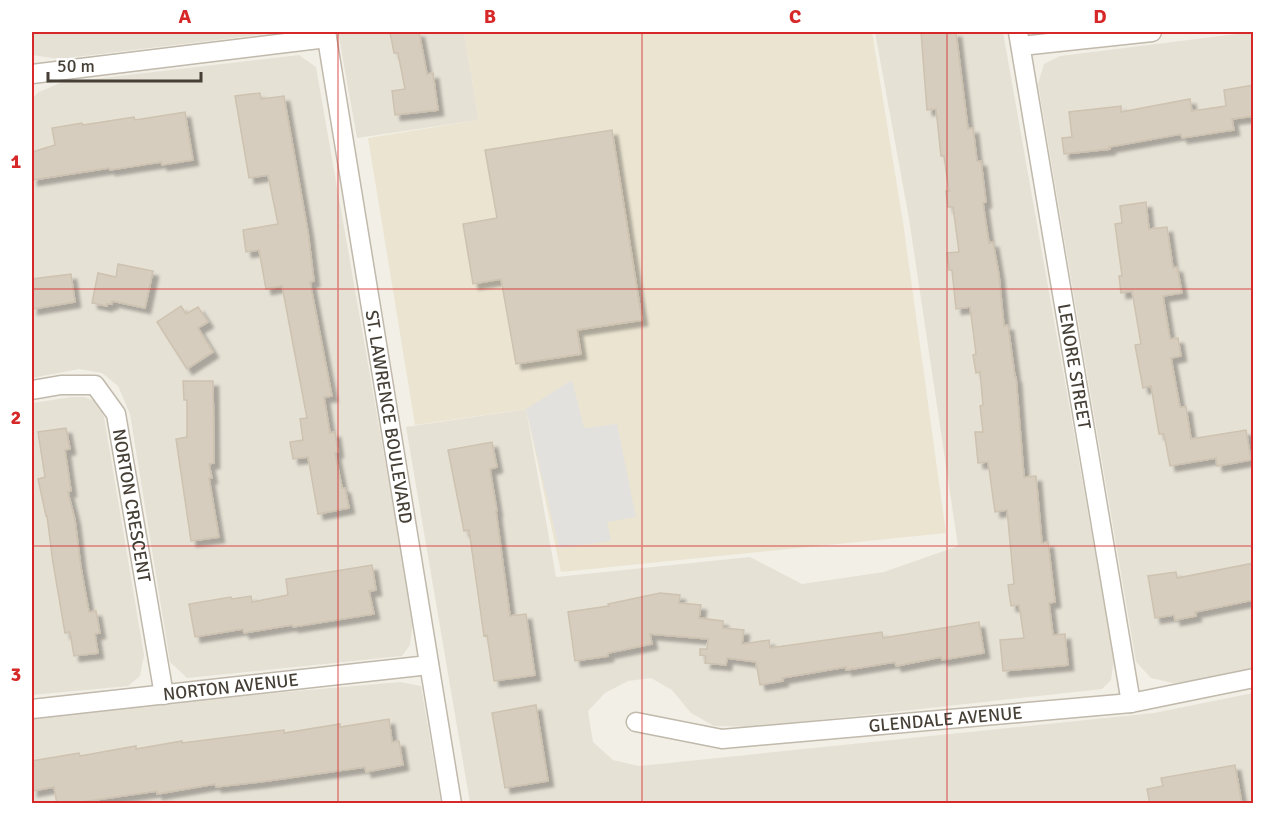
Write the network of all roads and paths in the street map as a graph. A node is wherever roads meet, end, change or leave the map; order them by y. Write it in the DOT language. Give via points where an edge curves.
graph roads {
  1 [pos="1152,32"];
  2 [pos="326,35"];
  3 [pos="1020,39"];
  4 [pos="32,74"];
  5 [pos="32,390"];
  6 [pos="429,665"];
  7 [pos="1254,678"];
  8 [pos="164,695"];
  9 [pos="1131,703"];
  10 [pos="32,709"];
  11 [pos="636,722"];
  12 [pos="452,804"];
  1 -- 3 [label="street"];
  2 -- 4 [label="street"];
  2 -- 6 [label="street, ST. LAWRENCE BOULEVARD"];
  3 -- 9 [label="street, LENORE STREET"];
  5 -- 8 [label="street, NORTON CRESCENT" via="95,385 116,414"];
  6 -- 8 [label="street, NORTON AVENUE"];
  6 -- 12 [label="street, ST. LAWRENCE BOULEVARD"];
  7 -- 9 [label="street, GLENDALE AVENUE"];
  8 -- 10 [label="street, NORTON AVENUE"];
  9 -- 11 [label="street, GLENDALE AVENUE" via="722,739"];
}
